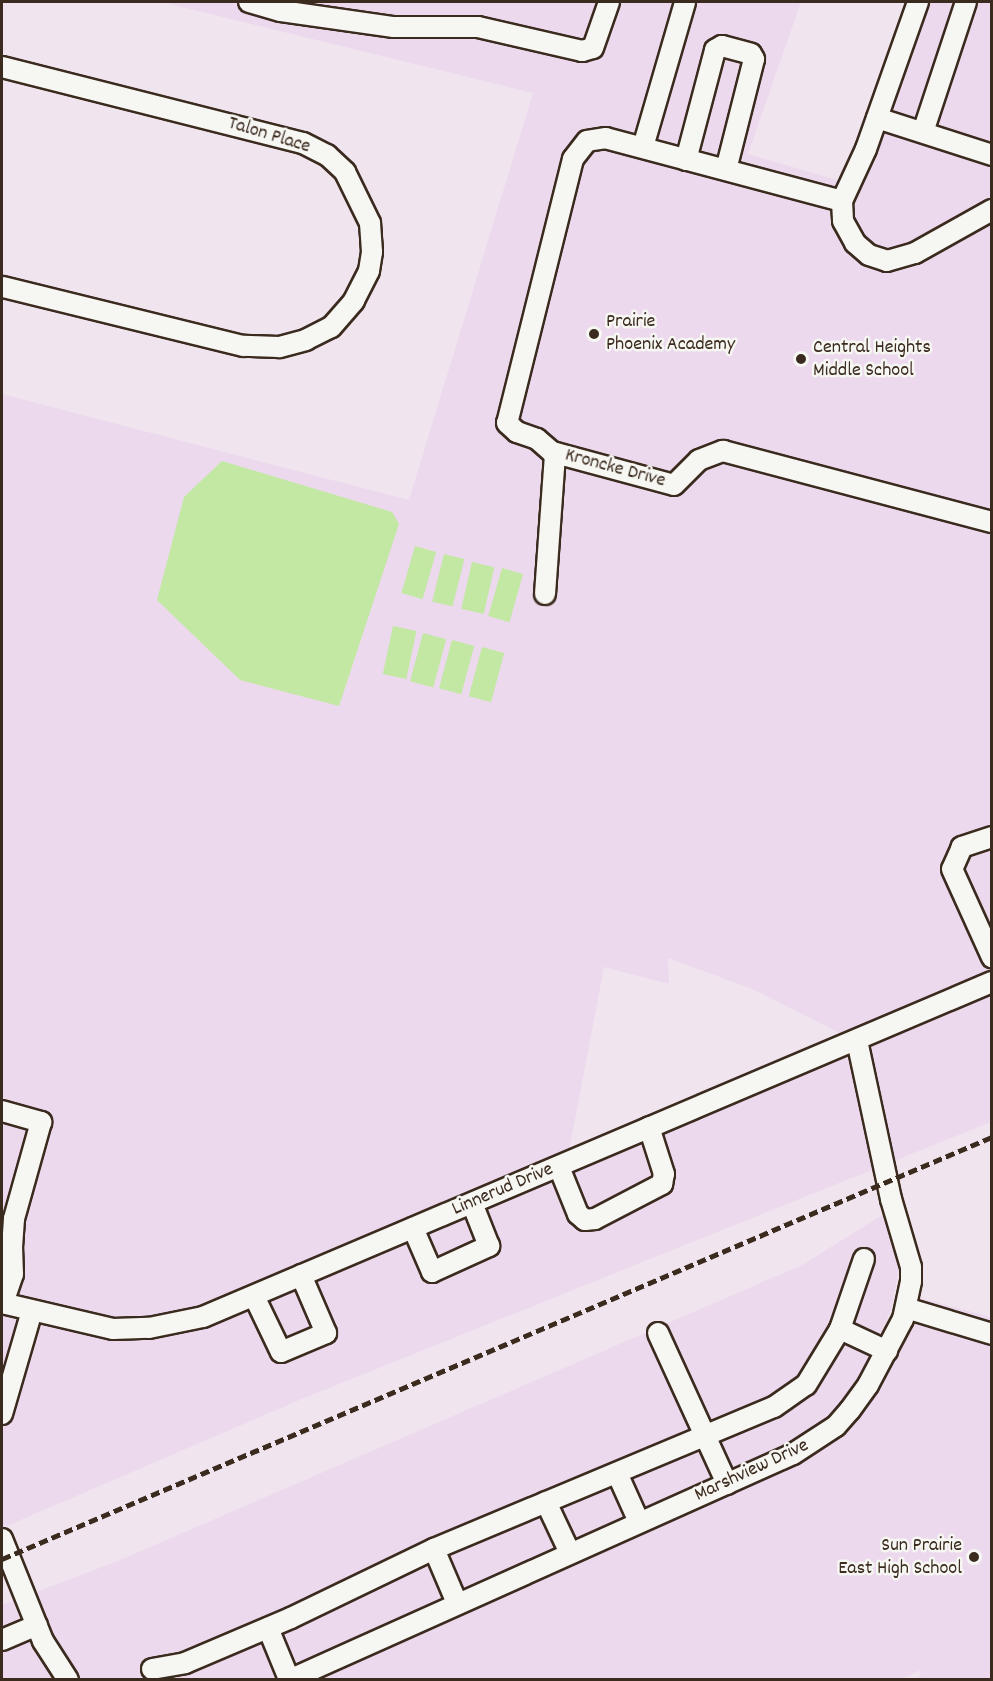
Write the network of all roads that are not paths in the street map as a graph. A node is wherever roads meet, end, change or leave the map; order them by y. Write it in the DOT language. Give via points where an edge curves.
graph roads {
  1 [pos="249,2"];
  2 [pos="609,2"];
  3 [pos="686,2"];
  4 [pos="918,2"];
  5 [pos="966,2"];
  6 [pos="2,67"];
  7 [pos="877,117"];
  8 [pos="923,132"];
  9 [pos="643,147"];
  10 [pos="992,155"];
  11 [pos="686,160"];
  12 [pos="726,170"];
  13 [pos="842,201"];
  14 [pos="992,210"];
  15 [pos="2,287"];
  16 [pos="555,453"];
  17 [pos="992,522"];
  18 [pos="545,594"];
  19 [pos="992,837"];
  20 [pos="992,957"];
  21 [pos="992,982"];
  22 [pos="857,1041"];
  23 [pos="2,1111"];
  24 [pos="648,1127"];
  25 [pos="559,1167"];
  26 [pos="472,1203"];
  27 [pos="413,1228"];
  28 [pos="7,1244"];
  29 [pos="864,1259"];
  30 [pos="301,1275"];
  31 [pos="254,1296"];
  32 [pos="2,1303"];
  33 [pos="906,1308"];
  34 [pos="32,1311"];
  35 [pos="840,1329"];
  36 [pos="658,1333"];
  37 [pos="992,1334"];
  38 [pos="887,1351"];
  39 [pos="2,1414"];
  40 [pos="707,1435"];
  41 [pos="617,1473"];
  42 [pos="727,1484"];
  43 [pos="546,1502"];
  44 [pos="639,1522"];
  45 [pos="2,1539"];
  46 [pos="434,1549"];
  47 [pos="570,1552"];
  48 [pos="457,1603"];
  49 [pos="37,1625"];
  50 [pos="268,1628"];
  51 [pos="2,1640"];
  52 [pos="152,1669"];
  53 [pos="289,1679"];
  54 [pos="68,1680"];
  1 -- 2 [label="street" via="281,11 394,27 478,27 582,51 593,48"];
  3 -- 9 [label="street"];
  4 -- 7 [label="street"];
  5 -- 8 [label="street"];
  6 -- 15 [label="street, Talon Place" via="303,143 327,155 345,172 370,223 372,252 369,271 354,302 331,327 306,340 279,347 243,346"];
  7 -- 8 [label="street"];
  7 -- 13 [label="street"];
  8 -- 10 [label="street"];
  9 -- 11 [label="street, Kroncke Drive"];
  9 -- 16 [label="street, Kroncke Drive" via="606,138 586,141 573,159 507,418 513,430 537,439"];
  11 -- 12 [label="street, Kroncke Drive"];
  11 -- 12 [label="street" via="715,50 722,46 751,54 754,59"];
  12 -- 13 [label="street, Kroncke Drive"];
  13 -- 14 [label="street" via="843,221 855,243 869,255 887,261 915,253"];
  16 -- 17 [label="street, Kroncke Drive" via="674,485 706,456 732,453"];
  16 -- 18 [label="street"];
  19 -- 20 [label="street" via="962,847 952,869"];
  21 -- 22 [label="street, Linnerud Drive"];
  22 -- 24 [label="street, Linnerud Drive"];
  22 -- 33 [label="street, Marshview Drive" via="891,1199 911,1267"];
  23 -- 28 [label="street" via="41,1122"];
  24 -- 25 [label="street, Linnerud Drive"];
  24 -- 25 [label="street" via="662,1163 662,1184 604,1215 585,1220 578,1215"];
  25 -- 26 [label="street, Linnerud Drive"];
  26 -- 27 [label="street, Linnerud Drive"];
  26 -- 27 [label="street" via="489,1245 432,1272"];
  27 -- 30 [label="street, Linnerud Drive"];
  28 -- 32 [label="street" via="13,1274"];
  29 -- 35 [label="street"];
  30 -- 31 [label="street, Linnerud Drive"];
  30 -- 31 [label="street" via="326,1333 281,1352"];
  31 -- 34 [label="street, Linnerud Drive" via="203,1317 149,1328 101,1327"];
  32 -- 34 [label="street, Linnerud Drive"];
  33 -- 37 [label="street"];
  33 -- 38 [label="street, Marshview Drive"];
  34 -- 39 [label="street"];
  35 -- 38 [label="street"];
  35 -- 40 [label="street" via="806,1385 774,1407"];
  36 -- 40 [label="street"];
  38 -- 42 [label="street, Marshview Drive" via="868,1385 836,1426 793,1454"];
  40 -- 41 [label="street"];
  40 -- 42 [label="street"];
  41 -- 43 [label="street"];
  41 -- 44 [label="street"];
  42 -- 44 [label="street, Marshview Drive"];
  43 -- 46 [label="street"];
  43 -- 47 [label="street"];
  44 -- 47 [label="street, Marshview Drive"];
  45 -- 49 [label="street"];
  46 -- 48 [label="street"];
  46 -- 50 [label="street"];
  47 -- 48 [label="street, Marshview Drive"];
  48 -- 53 [label="street, Marshview Drive"];
  49 -- 51 [label="street"];
  49 -- 54 [label="street" via="55,1664"];
  50 -- 52 [label="street" via="185,1663"];
  50 -- 53 [label="street"];
}
